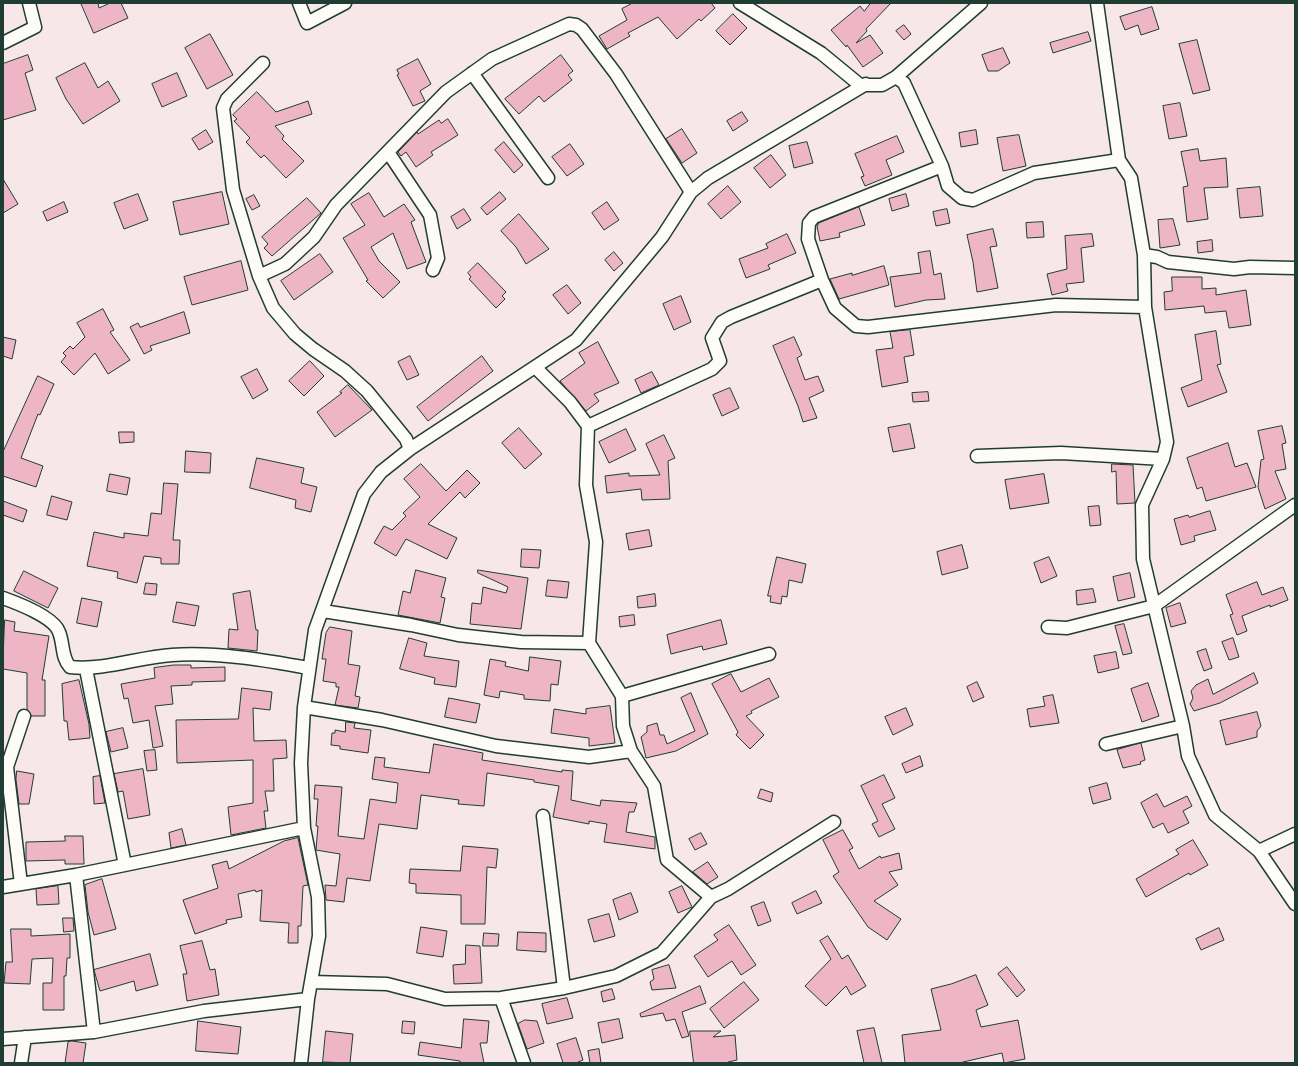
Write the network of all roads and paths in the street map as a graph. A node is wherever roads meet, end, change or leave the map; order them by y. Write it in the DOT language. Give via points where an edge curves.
graph roads {
  1 [pos="29,3"];
  2 [pos="299,3"];
  3 [pos="345,3"];
  4 [pos="740,3"];
  5 [pos="981,3"];
  6 [pos="1097,3"];
  7 [pos="3,42"];
  8 [pos="263,63"];
  9 [pos="472,73"];
  10 [pos="896,77"];
  11 [pos="866,84"];
  12 [pos="388,152"];
  13 [pos="1119,160"];
  14 [pos="942,166"];
  15 [pos="548,178"];
  16 [pos="691,192"];
  17 [pos="1144,256"];
  18 [pos="1295,268"];
  19 [pos="433,270"];
  20 [pos="259,276"];
  21 [pos="822,280"];
  22 [pos="1145,308"];
  23 [pos="536,367"];
  24 [pos="588,426"];
  25 [pos="410,449"];
  26 [pos="977,456"];
  27 [pos="1163,459"];
  28 [pos="1295,505"];
  29 [pos="3,598"];
  30 [pos="1154,606"];
  31 [pos="323,611"];
  32 [pos="1048,627"];
  33 [pos="589,643"];
  34 [pos="769,654"];
  35 [pos="308,668"];
  36 [pos="86,669"];
  37 [pos="622,696"];
  38 [pos="304,707"];
  39 [pos="24,716"];
  40 [pos="1183,726"];
  41 [pos="1106,744"];
  42 [pos="631,751"];
  43 [pos="5,767"];
  44 [pos="543,816"];
  45 [pos="834,822"];
  46 [pos="304,828"];
  47 [pos="1295,834"];
  48 [pos="1259,851"];
  49 [pos="125,865"];
  50 [pos="76,875"];
  51 [pos="21,884"];
  52 [pos="3,887"];
  53 [pos="711,897"];
  54 [pos="1295,904"];
  55 [pos="312,982"];
  56 [pos="564,988"];
  57 [pos="501,998"];
  58 [pos="308,999"];
  59 [pos="94,1032"];
  60 [pos="25,1037"];
  61 [pos="3,1039"];
  62 [pos="22,1063"];
  63 [pos="301,1063"];
  64 [pos="524,1063"];
  1 -- 7 [label="street" via="35,27"];
  2 -- 3 [label="street" via="307,23"];
  4 -- 11 [label="street" via="821,53 860,85"];
  5 -- 10 [label="street"];
  6 -- 13 [label="street"];
  8 -- 20 [label="street" via="227,98 223,108 233,190"];
  9 -- 12 [label="street" via="446,92"];
  9 -- 15 [label="street"];
  9 -- 16 [label="street" via="492,59 569,24 576,25 582,29 616,74"];
  10 -- 11 [label="street" via="882,85"];
  10 -- 14 [label="street" via="904,83"];
  11 -- 16 [label="street" via="708,178"];
  12 -- 19 [label="street" via="430,215 438,258"];
  12 -- 20 [label="street" via="336,205 314,238 284,264"];
  13 -- 14 [label="street" via="1034,173 973,200 962,198 948,186"];
  13 -- 17 [label="street" via="1130,178"];
  14 -- 21 [label="street" via="814,217 809,223 808,239"];
  16 -- 23 [label="street" via="662,237 576,340"];
  17 -- 18 [label="street" via="1157,257 1168,262 1234,269 1250,266"];
  17 -- 22 [label="street"];
  20 -- 25 [label="street" via="273,308 295,334 367,391 406,440"];
  21 -- 22 [label="street" via="835,308 856,326 876,326 1056,305"];
  21 -- 24 [label="street" via="722,322 712,338 720,361 712,369"];
  22 -- 27 [label="street" via="1167,442"];
  23 -- 24 [label="street" via="570,402"];
  23 -- 25 [label="street"];
  24 -- 33 [label="street" via="586,485 596,542"];
  25 -- 31 [label="street" via="381,472 364,494 345,542"];
  26 -- 27 [label="street" via="1061,453"];
  27 -- 30 [label="street" via="1142,505 1142,559"];
  28 -- 30 [label="street"];
  29 -- 36 [label="street" via="28,608 50,622 59,630 65,661 70,667"];
  30 -- 32 [label="street" via="1067,628"];
  30 -- 40 [label="street"];
  31 -- 33 [label="street" via="411,625 458,636 521,642"];
  31 -- 35 [label="street" via="315,630"];
  33 -- 37 [label="street"];
  34 -- 37 [label="street"];
  35 -- 36 [label="street" via="245,657 173,655"];
  35 -- 38 [label="street"];
  36 -- 49 [label="street"];
  37 -- 42 [label="street" via="623,726"];
  38 -- 42 [label="street" via="382,720 496,746 589,757"];
  38 -- 46 [label="street" via="301,763"];
  39 -- 43 [label="street"];
  40 -- 41 [label="street"];
  40 -- 48 [label="street" via="1188,756 1215,815"];
  42 -- 53 [label="street" via="654,786 667,860"];
  43 -- 51 [label="street"];
  44 -- 56 [label="street"];
  45 -- 53 [label="street" via="728,889"];
  46 -- 49 [label="street"];
  46 -- 55 [label="street" via="318,897 319,936"];
  47 -- 48 [label="street"];
  48 -- 54 [label="street"];
  49 -- 50 [label="street"];
  50 -- 51 [label="street"];
  50 -- 59 [label="street"];
  51 -- 52 [label="street"];
  53 -- 56 [label="street" via="662,953 616,976"];
  55 -- 57 [label="street" via="388,984 445,999"];
  55 -- 58 [label="street"];
  56 -- 57 [label="street"];
  57 -- 64 [label="street"];
  58 -- 59 [label="street" via="204,1011"];
  58 -- 63 [label="street"];
  59 -- 60 [label="street"];
  60 -- 61 [label="street"];
  60 -- 62 [label="street"];
}
